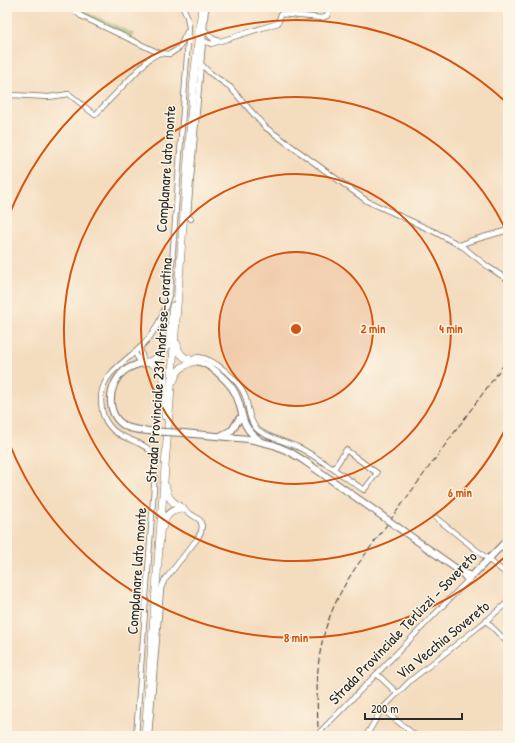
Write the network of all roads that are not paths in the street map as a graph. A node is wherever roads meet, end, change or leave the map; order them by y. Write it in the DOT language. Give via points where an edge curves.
graph roads {
  1 [pos="70,7"];
  2 [pos="183,7"];
  3 [pos="197,7"];
  4 [pos="202,7"];
  5 [pos="206,7"];
  6 [pos="330,7"];
  7 [pos="192,25"];
  8 [pos="203,28"];
  9 [pos="202,40"];
  10 [pos="212,41"];
  11 [pos="201,50"];
  12 [pos="159,53"];
  13 [pos="200,63"];
  14 [pos="199,73"];
  15 [pos="210,73"];
  16 [pos="7,99"];
  17 [pos="191,219"];
  18 [pos="508,230"];
  19 [pos="460,245"];
  20 [pos="508,280"];
  21 [pos="176,298"];
  22 [pos="140,348"];
  23 [pos="135,353"];
  24 [pos="195,361"];
  25 [pos="143,363"];
  26 [pos="241,418"];
  27 [pos="166,422"];
  28 [pos="220,436"];
  29 [pos="238,438"];
  30 [pos="261,442"];
  31 [pos="166,459"];
  32 [pos="335,467"];
  33 [pos="183,509"];
  34 [pos="436,518"];
  35 [pos="508,539"];
  36 [pos="488,559"];
  37 [pos="158,566"];
  38 [pos="508,576"];
  39 [pos="470,578"];
  40 [pos="508,602"];
  41 [pos="486,622"];
  42 [pos="508,643"];
  43 [pos="377,674"];
  44 [pos="397,693"];
  45 [pos="382,710"];
  46 [pos="409,734"];
  47 [pos="136,736"];
  48 [pos="141,736"];
  49 [pos="145,736"];
  50 [pos="150,736"];
  51 [pos="316,736"];
  52 [pos="366,736"];
  53 [pos="416,736"];
  1 -- 12 [label="street" via="81,16"];
  2 -- 7 [label="street, Complanare lato monte"];
  3 -- 7 [label="highway, Strada Provinciale 231 Andriese-Coratina"];
  4 -- 21 [label="highway, Strada Provinciale 231 Andriese-Coratina"];
  5 -- 8 [label="street"];
  6 -- 10 [label="street" via="327,16 322,18 281,14 278,23 220,41"];
  7 -- 12 [label="street" via="179,48 170,54"];
  7 -- 21 [label="highway, Strada Provinciale 231 Andriese-Coratina"];
  7 -- 22 [label="street, Complanare lato monte" via="170,291 164,313 149,339"];
  8 -- 9 [label="street"];
  8 -- 10 [label="street"];
  9 -- 10 [label="street"];
  9 -- 11 [label="street"];
  10 -- 11 [label="street"];
  11 -- 13 [label="street"];
  12 -- 16 [label="street" via="149,59 95,115 69,94 49,97 12,95"];
  13 -- 14 [label="street"];
  13 -- 15 [label="street"];
  14 -- 15 [label="street"];
  14 -- 17 [label="street" via="188,212"];
  15 -- 19 [label="street" via="230,87 265,127 367,201"];
  18 -- 19 [label="street"];
  19 -- 20 [label="street"];
  21 -- 24 [label="highway" via="177,348 183,357"];
  21 -- 25 [label="highway" via="167,347 160,356"];
  21 -- 27 [label="highway, Strada Provinciale 231 Andriese-Coratina"];
  22 -- 23 [label="street, Complanare lato monte"];
  22 -- 25 [label="street"];
  23 -- 25 [label="street"];
  23 -- 47 [label="street, Complanare lato monte" via="111,373 105,382 100,405 108,426 118,435 145,446 153,452 156,459"];
  24 -- 26 [label="main road" via="209,366 230,385 238,399"];
  24 -- 27 [label="highway" via="182,367 175,376"];
  24 -- 32 [label="street" via="198,357 208,360 237,382 245,396 250,417 261,432 300,448 364,490 377,473 346,450"];
  25 -- 27 [label="highway" via="159,367 164,374"];
  25 -- 28 [label="main road, bridge" via="126,370 112,391 111,405 115,416 124,425 149,431"];
  26 -- 28 [label="main road" via="233,429"];
  26 -- 29 [label="main road"];
  26 -- 30 [label="main road" via="249,432"];
  27 -- 31 [label="highway, Strada Provinciale 231 Andriese-Coratina"];
  27 -- 48 [label="highway, Strada Provinciale 231 Andriese-Coratina"];
  28 -- 29 [label="main road"];
  29 -- 30 [label="main road"];
  30 -- 39 [label="main road, bridge" via="290,452"];
  31 -- 33 [label="highway" via="167,494 171,501"];
  31 -- 37 [label="highway, Strada Provinciale 231 Andriese-Coratina"];
  33 -- 37 [label="highway" via="173,511 165,519"];
  33 -- 50 [label="street" via="199,519 202,530 164,581 159,604"];
  34 -- 36 [label="street"];
  35 -- 36 [label="main road, Strada Provinciale Terlizzi - Sovereto"];
  36 -- 38 [label="street"];
  36 -- 39 [label="main road, Strada Provinciale Terlizzi - Sovereto"];
  37 -- 49 [label="highway, Strada Provinciale 231 Andriese-Coratina"];
  39 -- 43 [label="street, Strada Provinciale Terlizzi - Sovereto"];
  40 -- 41 [label="street, Via Vecchia Sovereto"];
  41 -- 42 [label="street"];
  41 -- 44 [label="street, Via Vecchia Sovereto"];
  43 -- 44 [label="street"];
  43 -- 51 [label="street, Strada Provinciale Terlizzi - Sovereto"];
  44 -- 45 [label="street, Via Vecchia Sovereto"];
  45 -- 46 [label="street"];
  45 -- 52 [label="street, Via Vecchia Sovereto"];
  46 -- 53 [label="street"];
}
